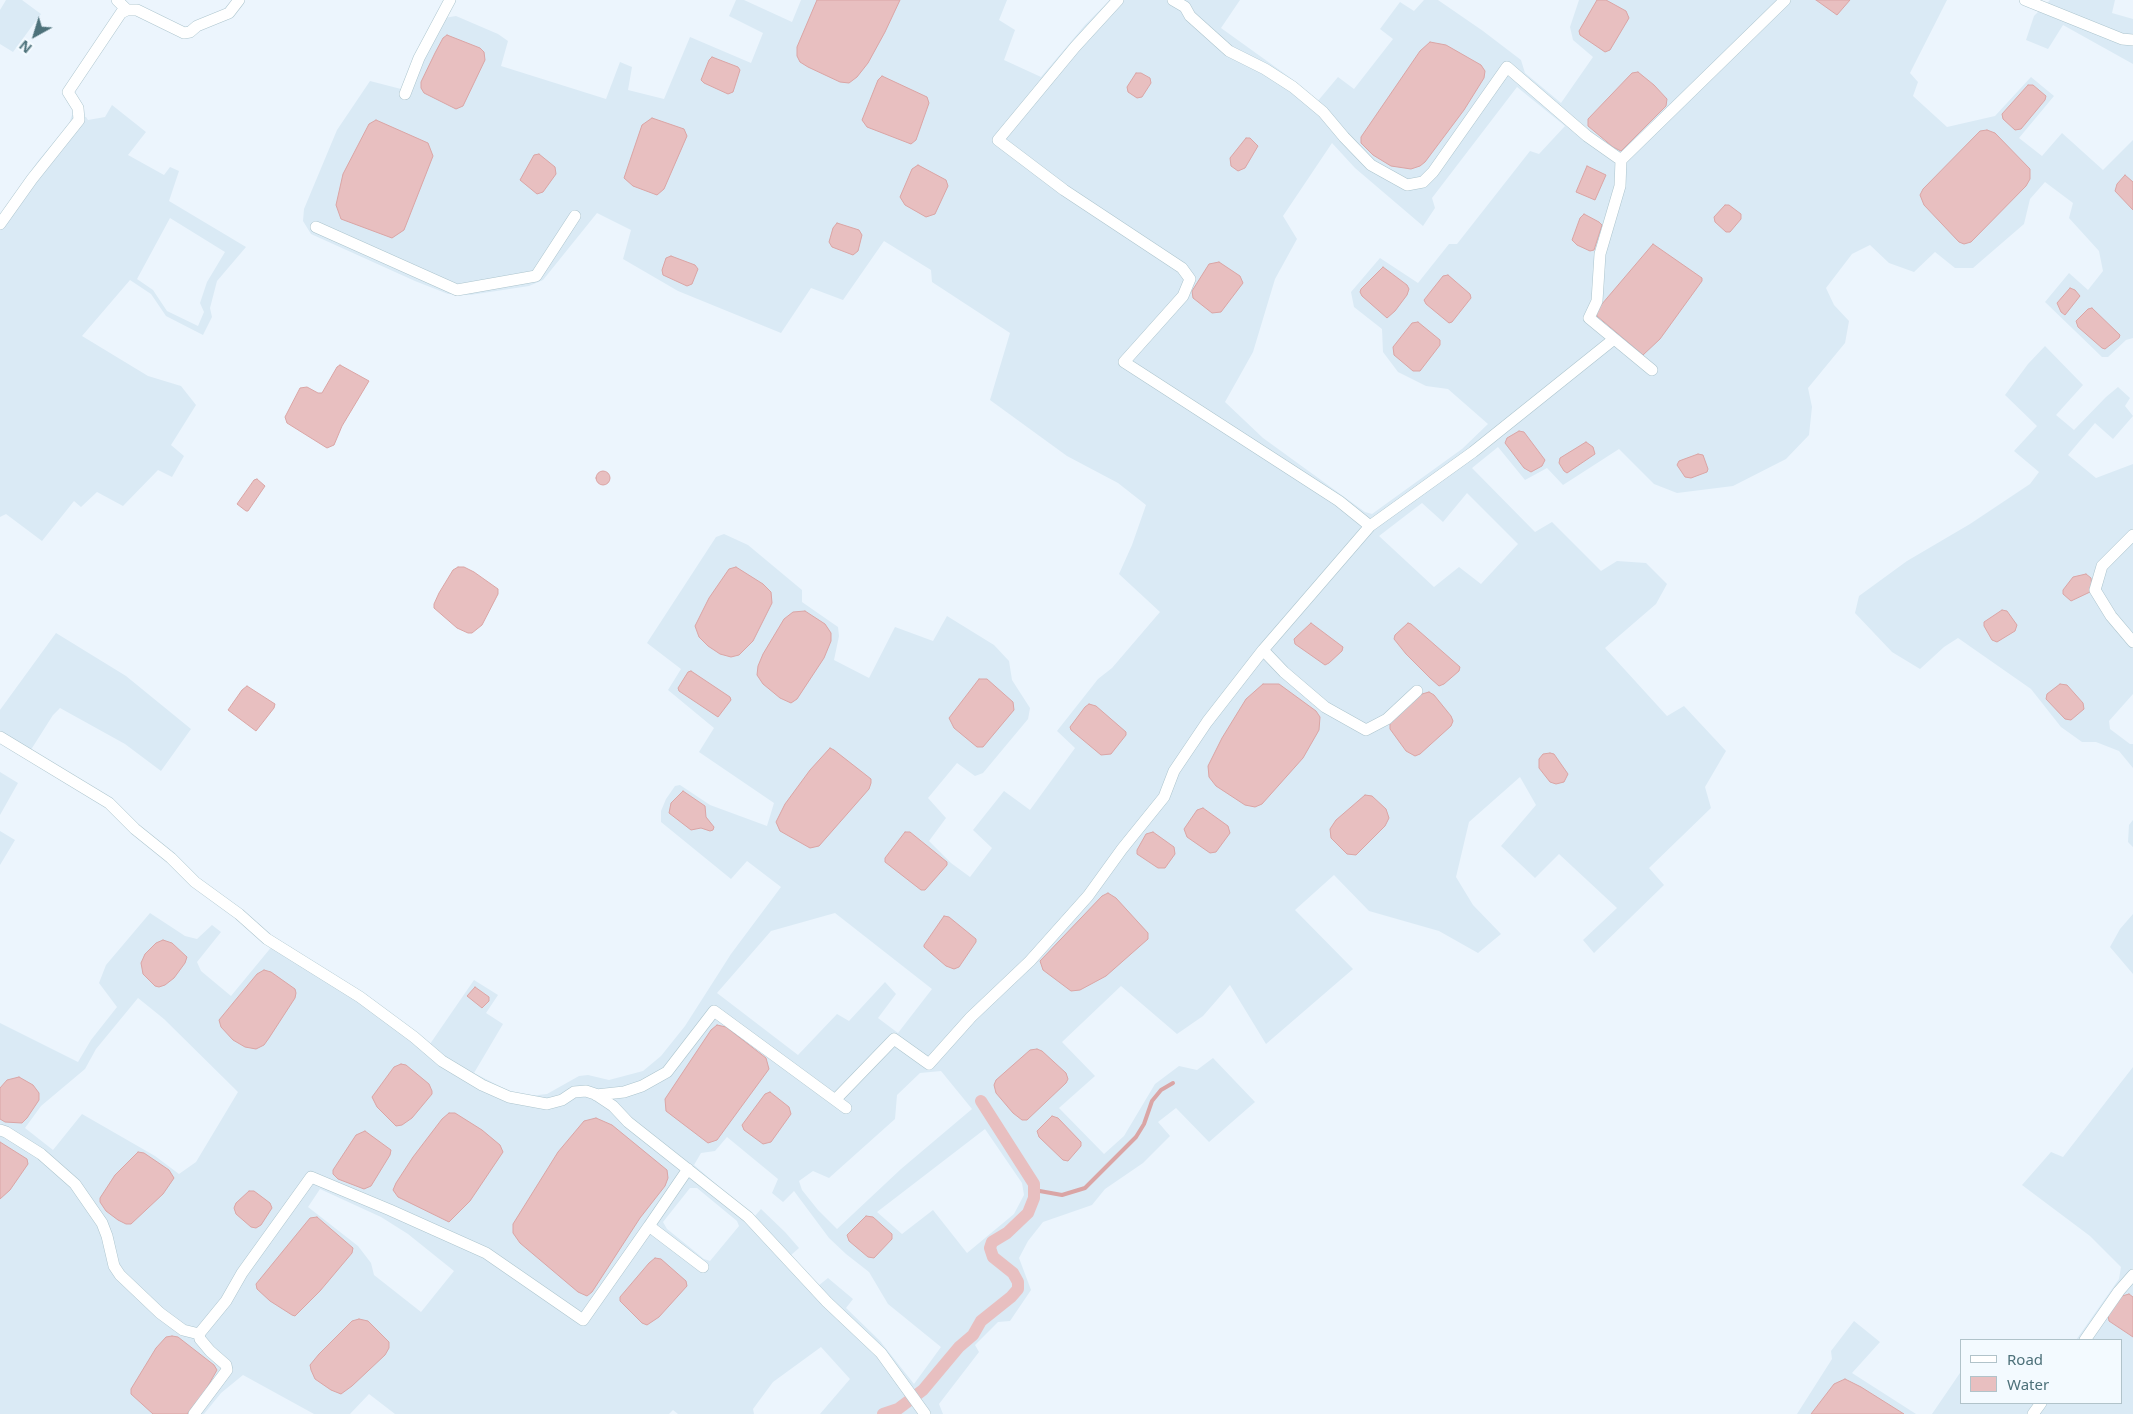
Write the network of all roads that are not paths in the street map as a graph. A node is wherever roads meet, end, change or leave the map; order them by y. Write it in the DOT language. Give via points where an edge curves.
graph roads {
  1 [pos="117,0"];
  2 [pos="239,0"];
  3 [pos="450,0"];
  4 [pos="1118,0"];
  5 [pos="1173,0"];
  6 [pos="1785,0"];
  7 [pos="2026,0"];
  8 [pos="1188,4"];
  9 [pos="127,10"];
  10 [pos="2133,40"];
  11 [pos="406,94"];
  12 [pos="1621,160"];
  13 [pos="575,216"];
  14 [pos="0,224"];
  15 [pos="316,227"];
  16 [pos="1614,339"];
  17 [pos="1652,370"];
  18 [pos="1370,526"];
  19 [pos="2133,534"];
  20 [pos="2133,642"];
  21 [pos="1263,650"];
  22 [pos="1417,691"];
  23 [pos="0,737"];
  24 [pos="596,1095"];
  25 [pos="835,1100"];
  26 [pos="846,1108"];
  27 [pos="0,1130"];
  28 [pos="688,1169"];
  29 [pos="649,1226"];
  30 [pos="703,1267"];
  31 [pos="2133,1275"];
  32 [pos="199,1334"];
  33 [pos="2086,1339"];
  34 [pos="194,1414"];
  35 [pos="924,1414"];
  1 -- 9 [label="street"];
  2 -- 9 [label="street" via="229,13 184,33 137,10"];
  3 -- 11 [label="street" via="428,41"];
  4 -- 18 [label="street" via="998,140 1064,190 1182,268 1190,278 1183,296 1124,362 1339,501"];
  5 -- 8 [label="street"];
  6 -- 12 [label="street"];
  7 -- 10 [label="street" via="2122,39"];
  8 -- 12 [label="street" via="1190,16 1229,51 1265,68 1293,87 1323,112 1371,165 1407,185 1422,182 1432,172 1507,67 1587,136"];
  9 -- 14 [label="street" via="113,24 68,92 78,108 79,120"];
  12 -- 16 [label="street" via="1620,186 1600,254 1596,301 1590,318"];
  13 -- 15 [label="street" via="536,276 457,290"];
  16 -- 17 [label="street"];
  16 -- 18 [label="street" via="1473,452"];
  18 -- 21 [label="street"];
  19 -- 20 [label="street" via="2102,566 2095,590"];
  21 -- 22 [label="street" via="1325,708 1366,730 1387,719"];
  21 -- 25 [label="street" via="1174,770 1164,797 1088,896 1030,961 971,1017 929,1064 894,1039"];
  23 -- 24 [label="street" via="103,799 195,882 267,938 400,1025 442,1061 482,1085 509,1097 534,1103 547,1104 586,1091"];
  24 -- 25 [label="street" via="624,1092 667,1072 714,1011"];
  24 -- 28 [label="street"];
  25 -- 26 [label="street"];
  27 -- 32 [label="street" via="41,1154 75,1184 102,1223 114,1266 120,1275 160,1313 183,1330"];
  28 -- 29 [label="street"];
  28 -- 35 [label="street" via="748,1217 827,1302 882,1353"];
  29 -- 30 [label="street"];
  29 -- 32 [label="street" via="583,1320 486,1253 311,1177 242,1273 226,1301"];
  31 -- 33 [label="street"];
  32 -- 34 [label="street" via="227,1370"];
}
